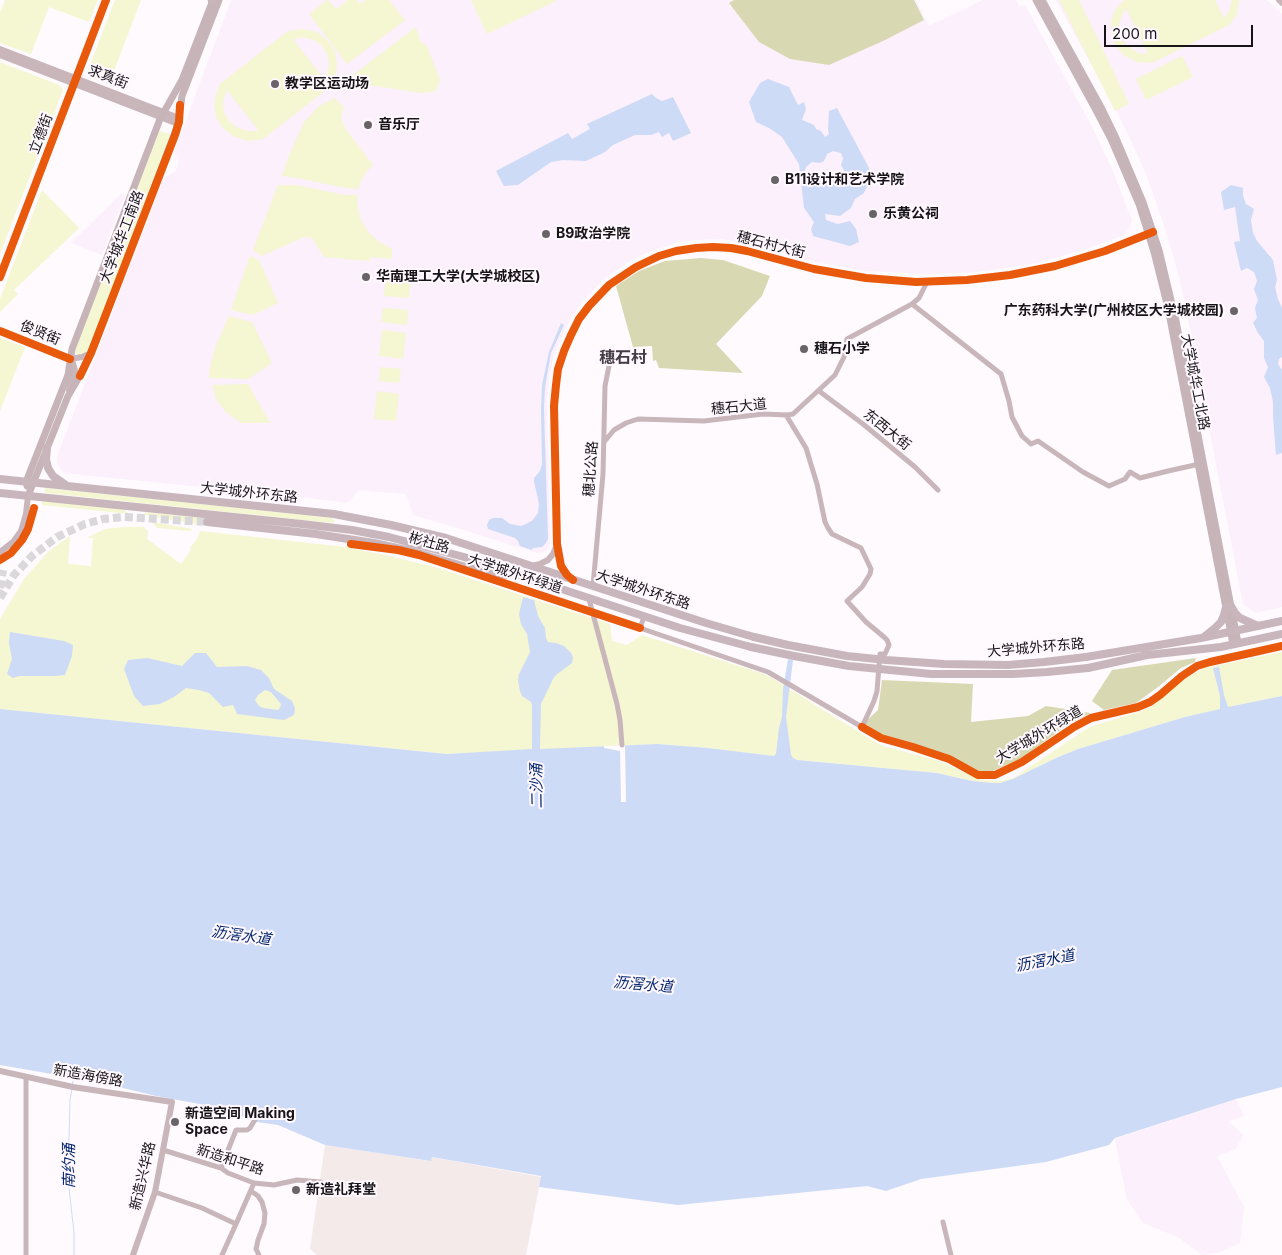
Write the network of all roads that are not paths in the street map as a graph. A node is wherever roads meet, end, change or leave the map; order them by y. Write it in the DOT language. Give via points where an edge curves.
graph roads {
  1 [pos="106,0"];
  2 [pos="214,0"];
  3 [pos="1036,0"];
  4 [pos="1042,0"];
  5 [pos="1279,0"];
  6 [pos="1282,3"];
  7 [pos="0,49"];
  8 [pos="0,55"];
  9 [pos="75,81"];
  10 [pos="162,115"];
  11 [pos="179,121"];
  12 [pos="1151,233"];
  13 [pos="0,277"];
  14 [pos="926,284"];
  15 [pos="912,304"];
  16 [pos="0,330"];
  17 [pos="91,353"];
  18 [pos="614,355"];
  19 [pos="70,358"];
  20 [pos="819,391"];
  21 [pos="68,396"];
  22 [pos="786,415"];
  23 [pos="604,442"];
  24 [pos="47,448"];
  25 [pos="1195,466"];
  26 [pos="0,480"];
  27 [pos="30,482"];
  28 [pos="70,487"];
  29 [pos="938,490"];
  30 [pos="0,493"];
  31 [pos="28,496"];
  32 [pos="337,515"];
  33 [pos="207,522"];
  34 [pos="336,528"];
  35 [pos="434,535"];
  36 [pos="557,544"];
  37 [pos="431,548"];
  38 [pos="0,552"];
  39 [pos="530,566"];
  40 [pos="518,576"];
  41 [pos="574,580"];
  42 [pos="593,586"];
  43 [pos="588,599"];
  44 [pos="1228,606"];
  45 [pos="644,617"];
  46 [pos="1282,621"];
  47 [pos="1273,623"];
  48 [pos="1260,626"];
  49 [pos="1233,632"];
  50 [pos="1279,635"];
  51 [pos="1201,638"];
  52 [pos="1235,644"];
  53 [pos="622,745"];
  54 [pos="0,1071"];
  55 [pos="26,1077"];
  56 [pos="172,1102"];
  57 [pos="256,1118"];
  58 [pos="163,1150"];
  59 [pos="221,1168"];
  60 [pos="254,1182"];
  61 [pos="321,1182"];
  62 [pos="251,1191"];
  63 [pos="155,1192"];
  64 [pos="943,1222"];
  65 [pos="236,1224"];
  66 [pos="26,1255"];
  67 [pos="132,1255"];
  68 [pos="222,1255"];
  69 [pos="259,1255"];
  70 [pos="952,1255"];
  1 -- 9 [label="street, 立德街"];
  2 -- 10 [label="main road, 大学城华工南路" via="182,80"];
  2 -- 11 [label="main road, 大学城华工南路" via="182,96"];
  3 -- 12 [label="main road, 大学城华工北路" via="1112,140"];
  4 -- 12 [label="main road, 大学城华工北路" via="1116,138 1136,185"];
  5 -- 6 [label="street"];
  7 -- 9 [label="street, 求真街"];
  8 -- 9 [label="street, 求真街"];
  9 -- 10 [label="street, 求真街"];
  9 -- 13 [label="street, 立德街"];
  10 -- 11 [label="street, 求真街"];
  10 -- 19 [label="main road, 大学城华工南路"];
  11 -- 17 [label="main road, 大学城华工南路"];
  12 -- 36 [label="street, 穗石村大街" via="1055,266 948,282 850,276 723,247 686,249 642,263 593,301 579,319 561,360 554,406"];
  12 -- 44 [label="main road, 大学城华工北路"];
  14 -- 15 [label="street"];
  15 -- 20 [label="street" via="847,339 839,368"];
  15 -- 25 [label="street" via="1001,374 1012,417 1022,436 1031,444 1038,441 1108,486 1125,479 1130,472 1140,478"];
  16 -- 19 [label="street, 俊贤街"];
  17 -- 19 [label="street, 俊贤街"];
  17 -- 21 [label="main road, 大学城华工南路"];
  18 -- 23 [label="street, 穗北公路" via="606,386"];
  19 -- 21 [label="street, 俊贤街" via="75,372"];
  19 -- 27 [label="main road, 大学城华工南路" via="68,375"];
  20 -- 22 [label="street" via="795,413"];
  20 -- 29 [label="street, 东西大街" via="915,467"];
  21 -- 24 [label="main road, 大学城华工南路"];
  22 -- 23 [label="street, 穗石大道" via="763,414 704,421 638,419 618,427"];
  22 -- 45 [label="street, 穗石大道" via="806,448 832,534 861,548 871,569 864,584 847,601 889,645 885,654 880,654 876,694 862,727 763,670 640,628"];
  23 -- 42 [label="street, 穗北公路"];
  24 -- 27 [label="main road, 大学城华工南路"];
  24 -- 28 [label="main road" via="46,464 50,471"];
  26 -- 27 [label="main road, 大学城外环东路"];
  27 -- 28 [label="main road, 大学城外环东路"];
  27 -- 31 [label="main road, 大学城华工南路"];
  28 -- 32 [label="main road, 大学城外环东路"];
  30 -- 31 [label="main road, 大学城外环东路"];
  31 -- 34 [label="main road, 大学城外环东路"];
  31 -- 38 [label="street, 大学城华工南路" via="21,531"];
  32 -- 34 [label="main road"];
  32 -- 35 [label="main road, 大学城外环东路"];
  33 -- 40 [label="main road, 彬社路" via="374,543 480,572"];
  34 -- 37 [label="main road, 大学城外环东路"];
  35 -- 37 [label="main road" via="426,540"];
  35 -- 39 [label="main road, 大学城外环东路"];
  36 -- 39 [label="street" via="548,560"];
  36 -- 41 [label="street, 穗石村大街" via="561,566"];
  37 -- 40 [label="main road, 大学城外环东路"];
  39 -- 41 [label="main road, 大学城外环东路"];
  40 -- 43 [label="main road, 大学城外环东路"];
  41 -- 42 [label="main road, 大学城外环东路"];
  42 -- 51 [label="main road, 大学城外环东路, bridge" via="754,637 838,654 921,663 998,665 1044,662"];
  43 -- 45 [label="main road, 大学城外环东路"];
  43 -- 53 [label="street" via="617,704"];
  44 -- 48 [label="main road" via="1240,618"];
  44 -- 49 [label="main road, 大学城华工北路"];
  44 -- 51 [label="main road" via="1221,622"];
  45 -- 52 [label="main road, 大学城外环东路, bridge" via="751,647 830,663 916,673 1047,672"];
  46 -- 47 [label="main road, 大学城外环东路"];
  47 -- 48 [label="main road, 大学城外环东路"];
  47 -- 50 [label="main road" via="1269,632"];
  48 -- 49 [label="main road, 大学城外环东路"];
  49 -- 51 [label="main road, 大学城外环东路"];
  49 -- 52 [label="main road, 大学城华工北路"];
  50 -- 52 [label="main road, 大学城外环东路"];
  54 -- 55 [label="street, 新造海傍路"];
  55 -- 56 [label="street, 新造海傍路"];
  55 -- 66 [label="street"];
  56 -- 58 [label="street, 新造兴华路"];
  57 -- 59 [label="street" via="247,1130 236,1130"];
  58 -- 59 [label="street, 新造和平路"];
  58 -- 63 [label="street, 新造兴华路"];
  59 -- 60 [label="street, 新造和平路"];
  60 -- 61 [label="street, 新造和平路" via="274,1185 297,1180"];
  60 -- 62 [label="street"];
  62 -- 65 [label="street"];
  62 -- 69 [label="street" via="262,1202 265,1213 256,1249"];
  63 -- 65 [label="street"];
  63 -- 67 [label="street, 新造兴华路"];
  64 -- 70 [label="street"];
  65 -- 68 [label="street"];
}
